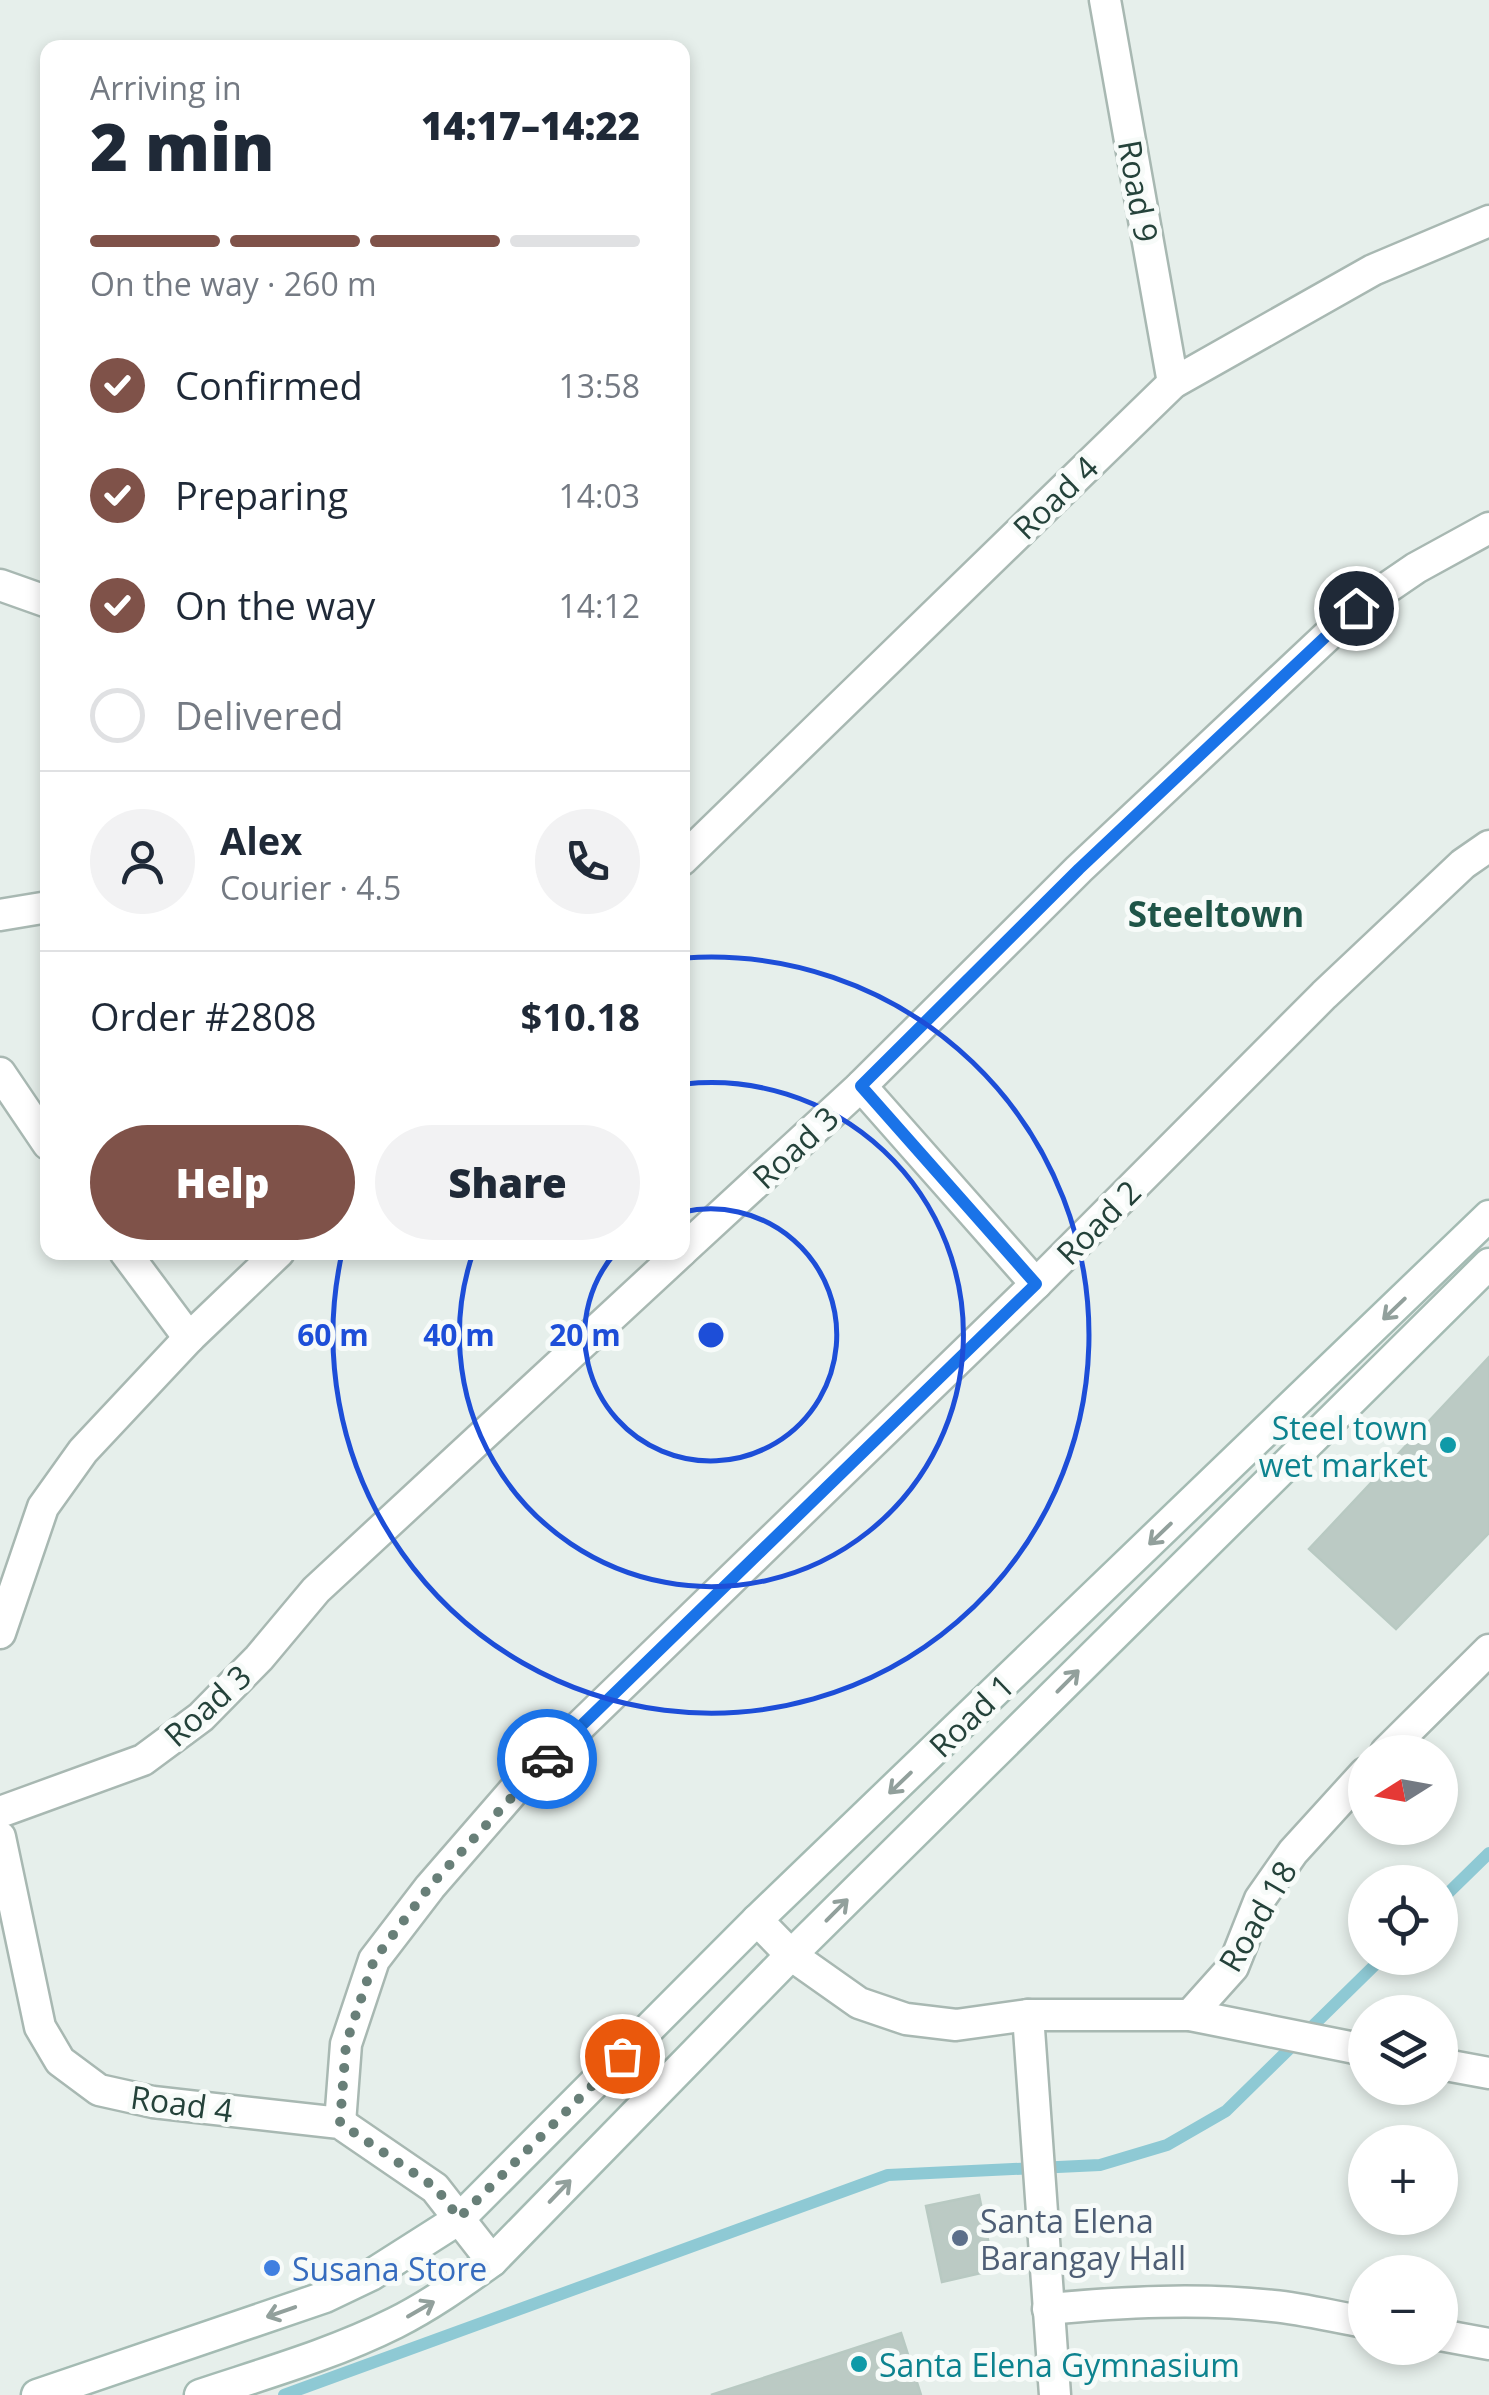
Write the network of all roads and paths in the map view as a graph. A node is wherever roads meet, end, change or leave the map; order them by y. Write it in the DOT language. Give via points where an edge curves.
graph roads {
  1 [pos="1105,0"];
  2 [pos="1489,221"];
  3 [pos="1173,383"];
  4 [pos="1489,528"];
  5 [pos="0,585"];
  6 [pos="40,599"];
  7 [pos="1489,846"];
  8 [pos="690,852"];
  9 [pos="40,908"];
  10 [pos="0,914"];
  11 [pos="0,1073"];
  12 [pos="861,1086"];
  13 [pos="40,1132"];
  14 [pos="1489,1216"];
  15 [pos="690,1245"];
  16 [pos="131,1260"];
  17 [pos="271,1260"];
  18 [pos="673,1260"];
  19 [pos="1489,1264"];
  20 [pos="1432,1272"];
  21 [pos="1036,1284"];
  22 [pos="1456,1296"];
  23 [pos="189,1338"];
  24 [pos="0,1632"];
  25 [pos="1489,1650"];
  26 [pos="1403,1735"];
  27 [pos="1348,1792"];
  28 [pos="0,1812"];
  29 [pos="0,1837"];
  30 [pos="757,1920"];
  31 [pos="791,1955"];
  32 [pos="1028,2014"];
  33 [pos="1190,2015"];
  34 [pos="1348,2047"];
  35 [pos="1458,2067"];
  36 [pos="1489,2073"];
  37 [pos="340,2123"];
  38 [pos="459,2218"];
  39 [pos="492,2261"];
  40 [pos="1048,2310"];
  41 [pos="1348,2319"];
  42 [pos="1458,2338"];
  43 [pos="1489,2344"];
  44 [pos="36,2395"];
  45 [pos="200,2395"];
  46 [pos="1055,2395"];
  1 -- 3 [label="street, Road 9"];
  2 -- 3 [label="street, Road 4" via="1374,270"];
  3 -- 8 [label="street, Road 4"];
  4 -- 12 [label="street, Road 3" via="1356,608"];
  5 -- 6 [label="street"];
  7 -- 21 [label="street, Road 2" via="1324,995"];
  9 -- 10 [label="street"];
  11 -- 13 [label="street"];
  12 -- 15 [label="street, Road 3"];
  12 -- 21 [label="street"];
  14 -- 20 [label="street, Road 1"];
  16 -- 23 [label="street"];
  17 -- 23 [label="street"];
  18 -- 28 [label="street, Road 3" via="316,1590 201,1716 143,1760"];
  19 -- 22 [label="street, Road 1"];
  20 -- 22 [label="street"];
  20 -- 30 [label="street, Road 1, one-way"];
  21 -- 37 [label="street, Road 2" via="516,1788 430,1886 374,1960 346,2044"];
  31 -- 22 [label="street, Road 1, one-way"];
  23 -- 24 [label="street" via="83,1451 43,1506"];
  25 -- 26 [label="street"];
  27 -- 33 [label="street, Road 18" via="1293,1852 1260,1899 1233,1967"];
  29 -- 37 [label="street, Road 4" via="40,2027 60,2061 99,2090 153,2102"];
  30 -- 31 [label="street"];
  30 -- 38 [label="street, Road 1"];
  31 -- 32 [label="street" via="859,2004 906,2019 956,2025"];
  39 -- 31 [label="street, Road 1, one-way"];
  32 -- 33 [label="street"];
  32 -- 40 [label="street"];
  33 -- 34 [label="street"];
  35 -- 36 [label="street"];
  37 -- 38 [label="street, Road 4" via="436,2188"];
  38 -- 39 [label="street, Road 4"];
  38 -- 44 [label="street, Road 1, one-way" via="325,2297"];
  45 -- 39 [label="street, Road 1, one-way" via="342,2348 446,2295"];
  40 -- 41 [label="street" via="1195,2301"];
  40 -- 46 [label="street"];
  42 -- 43 [label="street"];
}
